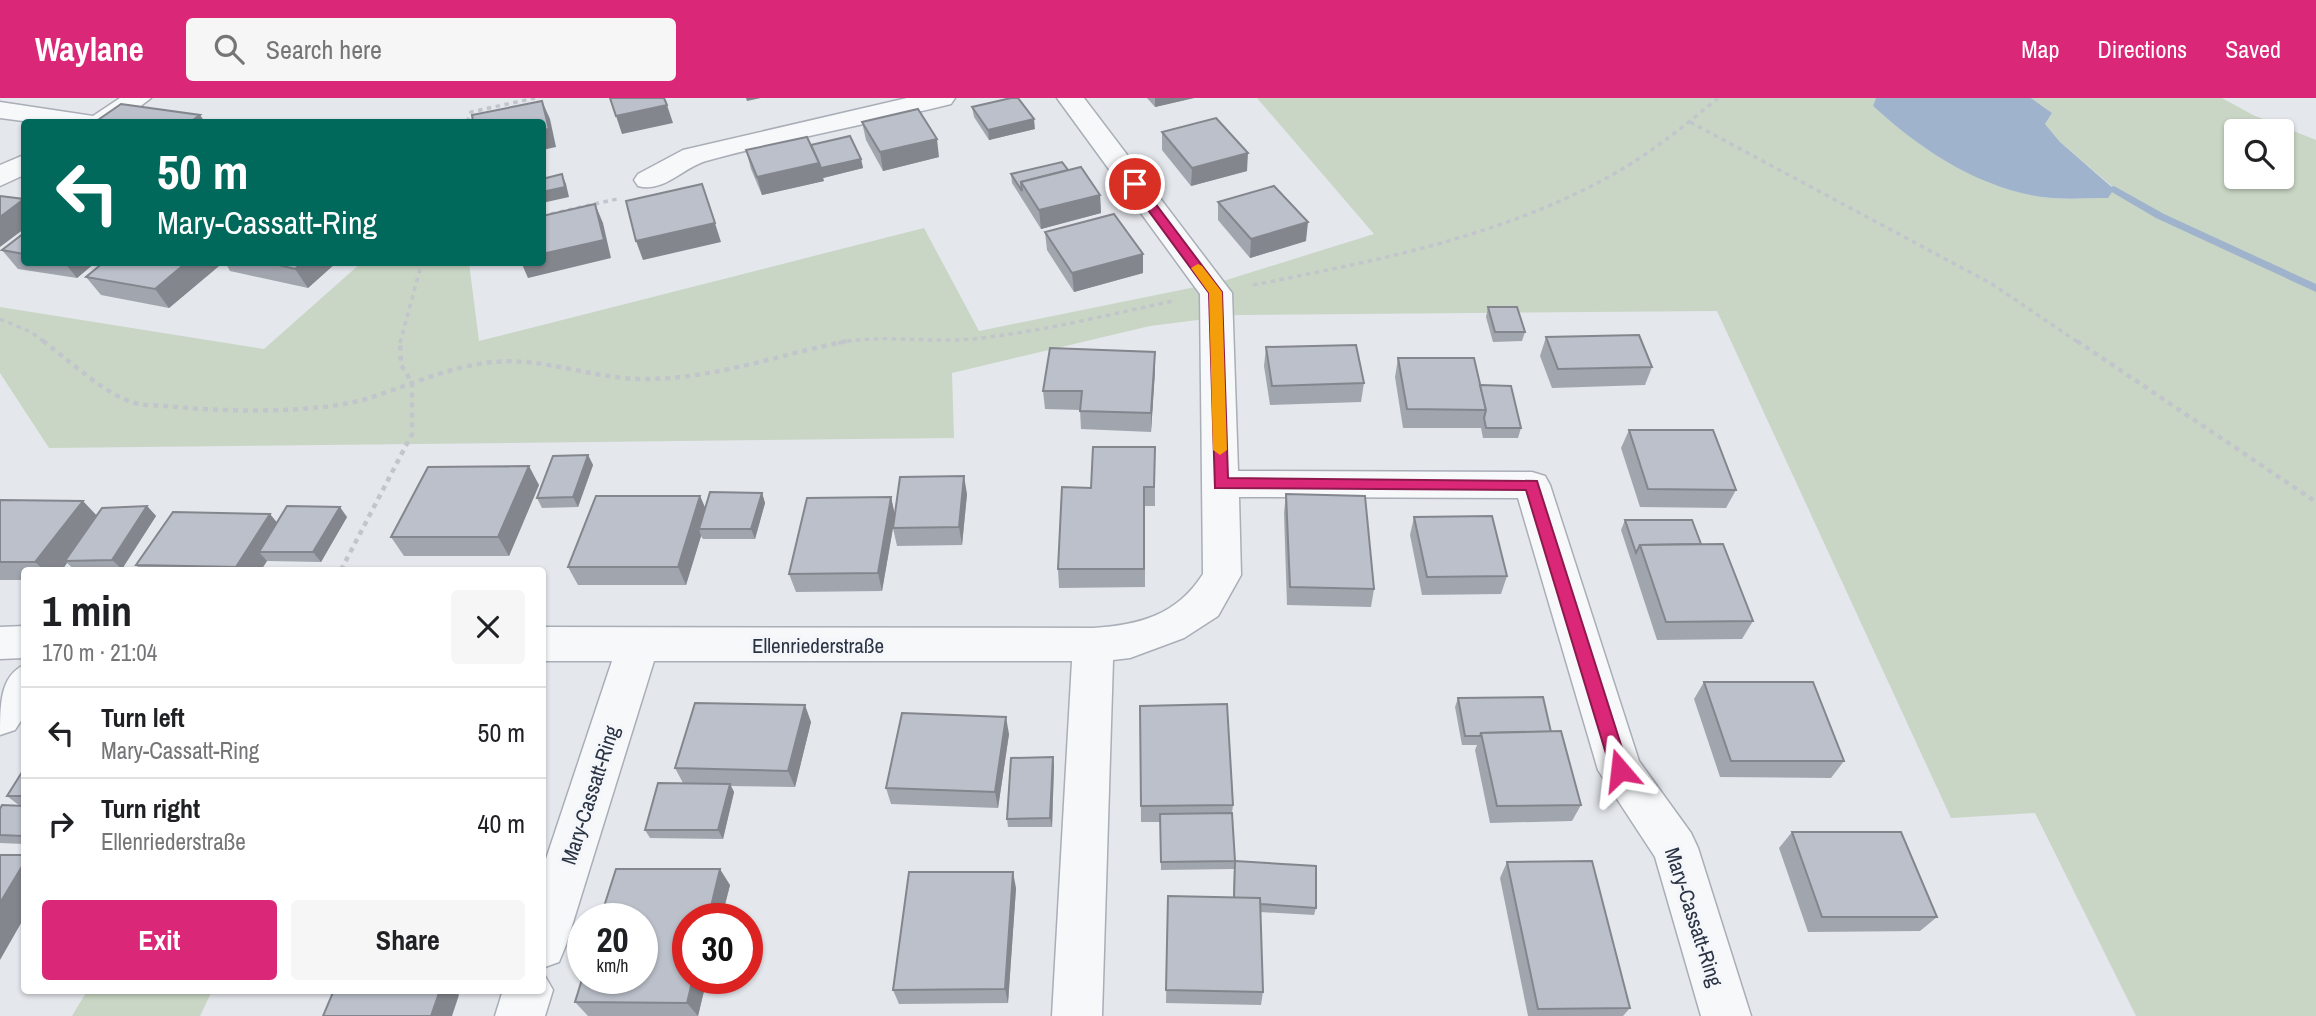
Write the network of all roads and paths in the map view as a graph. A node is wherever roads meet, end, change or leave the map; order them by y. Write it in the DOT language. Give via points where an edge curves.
graph roads {
  1 [pos="138,98"];
  2 [pos="535,98"];
  3 [pos="942,98"];
  4 [pos="1070,98"];
  5 [pos="1718,98"];
  6 [pos="0,110"];
  7 [pos="63,119"];
  8 [pos="107,119"];
  9 [pos="468,119"];
  10 [pos="1690,122"];
  11 [pos="21,166"];
  12 [pos="0,177"];
  13 [pos="648,180"];
  14 [pos="0,189"];
  15 [pos="21,192"];
  16 [pos="546,215"];
  17 [pos="421,266"];
  18 [pos="1216,292"];
  19 [pos="0,319"];
  20 [pos="412,382"];
  21 [pos="1221,484"];
  22 [pos="2316,502"];
  23 [pos="343,567"];
  24 [pos="21,642"];
  25 [pos="0,643"];
  26 [pos="546,644"];
  27 [pos="638,645"];
  28 [pos="1093,645"];
  29 [pos="21,686"];
  30 [pos="0,717"];
  31 [pos="546,932"];
  32 [pos="527,994"];
  33 [pos="520,1016"];
  34 [pos="1077,1016"];
  35 [pos="1726,1016"];
  1 -- 8 [label="street"];
  2 -- 9 [label="path" via="471,112"];
  3 -- 13 [label="street" via="693,156"];
  4 -- 18 [label="street"];
  5 -- 10 [label="path"];
  6 -- 7 [label="street"];
  10 -- 18 [label="path" via="1612,176 1484,230 1374,261"];
  10 -- 22 [label="path" via="1992,284"];
  11 -- 12 [label="street"];
  13 -- 16 [label="path" via="617,199"];
  14 -- 15 [label="street"];
  17 -- 20 [label="path" via="400,340 401,365"];
  18 -- 20 [label="path" via="1000,336 857,339 730,371 681,378 637,379 492,362"];
  18 -- 21 [label="street, Ellenriederstraße"];
  19 -- 20 [label="path" via="31,332 115,394 135,403 199,410 322,407 365,399"];
  20 -- 23 [label="path" via="412,434"];
  21 -- 28 [label="street, Ellenriederstraße" via="1222,575 1204,606 1170,627 1130,642"];
  21 -- 35 [label="street, Mary-Cassatt-Ring" via="1532,485 1620,770 1675,848"];
  24 -- 25 [label="street"];
  26 -- 27 [label="street, Ellenriederstraße"];
  27 -- 28 [label="street, Ellenriederstraße"];
  27 -- 31 [label="street, Mary-Cassatt-Ring"];
  28 -- 34 [label="street"];
  29 -- 30 [label="street"];
  32 -- 33 [label="street"];
}
